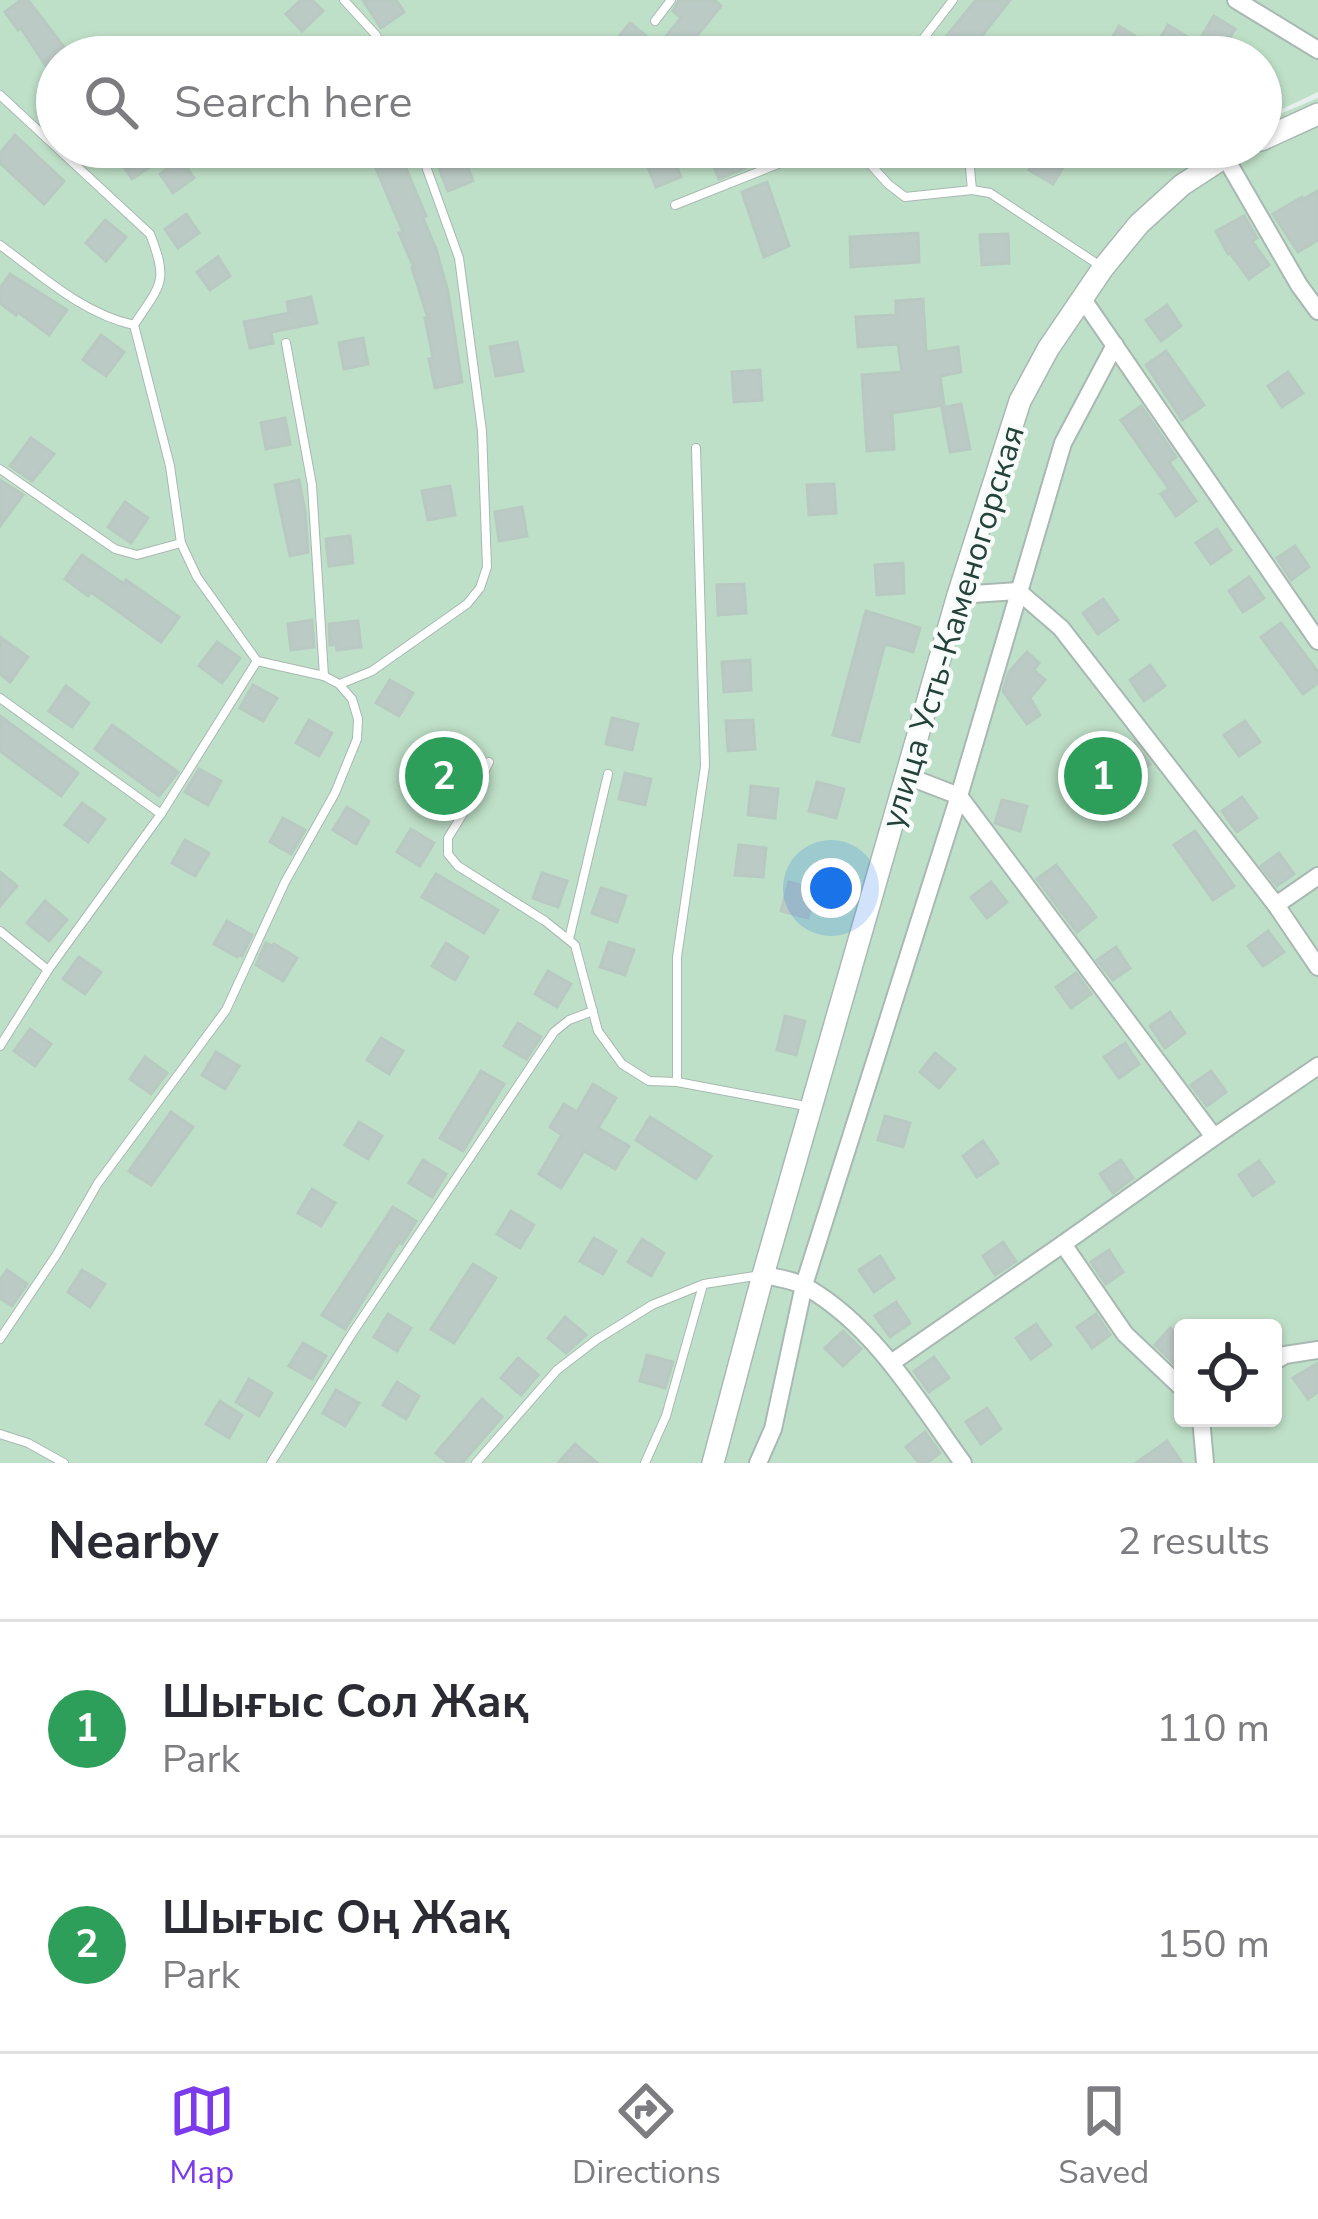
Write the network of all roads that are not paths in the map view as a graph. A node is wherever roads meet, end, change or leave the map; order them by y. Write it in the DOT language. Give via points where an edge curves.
graph roads {
  1 [pos="344,0"];
  2 [pos="671,0"];
  3 [pos="953,0"];
  4 [pos="1236,0"];
  5 [pos="655,21"];
  6 [pos="377,36"];
  7 [pos="925,36"];
  8 [pos="1318,50"];
  9 [pos="0,95"];
  10 [pos="1318,114"];
  11 [pos="36,128"];
  12 [pos="1282,130"];
  13 [pos="79,168"];
  14 [pos="427,168"];
  15 [pos="768,168"];
  16 [pos="873,168"];
  17 [pos="970,168"];
  18 [pos="1208,168"];
  19 [pos="1231,168"];
  20 [pos="972,190"];
  21 [pos="675,205"];
  22 [pos="0,245"];
  23 [pos="1103,268"];
  24 [pos="1082,298"];
  25 [pos="1318,311"];
  26 [pos="134,325"];
  27 [pos="286,343"];
  28 [pos="1114,345"];
  29 [pos="696,448"];
  30 [pos="0,469"];
  31 [pos="181,543"];
  32 [pos="1018,591"];
  33 [pos="958,596"];
  34 [pos="1318,641"];
  35 [pos="257,661"];
  36 [pos="324,676"];
  37 [pos="339,684"];
  38 [pos="0,698"];
  39 [pos="489,761"];
  40 [pos="608,774"];
  41 [pos="907,776"];
  42 [pos="959,796"];
  43 [pos="161,814"];
  44 [pos="1318,876"];
  45 [pos="1276,905"];
  46 [pos="0,931"];
  47 [pos="569,940"];
  48 [pos="1318,967"];
  49 [pos="48,970"];
  50 [pos="593,1011"];
  51 [pos="0,1046"];
  52 [pos="1318,1066"];
  53 [pos="677,1082"];
  54 [pos="812,1107"];
  55 [pos="1214,1137"];
  56 [pos="1064,1244"];
  57 [pos="764,1275"];
  58 [pos="704,1284"];
  59 [pos="804,1285"];
  60 [pos="0,1339"];
  61 [pos="1318,1350"];
  62 [pos="1282,1357"];
  63 [pos="891,1363"];
  64 [pos="1174,1380"];
  65 [pos="1202,1427"];
  66 [pos="0,1434"];
  67 [pos="64,1463"];
  68 [pos="271,1463"];
  69 [pos="476,1463"];
  70 [pos="645,1463"];
  71 [pos="713,1463"];
  72 [pos="758,1463"];
  73 [pos="963,1463"];
  74 [pos="1205,1463"];
  1 -- 6 [label="lane"];
  2 -- 5 [label="lane"];
  3 -- 7 [label="lane"];
  4 -- 8 [label="street"];
  9 -- 11 [label="lane"];
  10 -- 12 [label="street"];
  13 -- 26 [label="lane" via="150,234 162,266 158,289"];
  14 -- 37 [label="lane" via="459,258 482,431 487,567 466,604 372,671"];
  15 -- 21 [label="lane"];
  16 -- 20 [label="lane" via="905,197"];
  17 -- 20 [label="lane"];
  18 -- 23 [label="street, улица Усть-Каменогорская" via="1138,224"];
  19 -- 25 [label="street"];
  20 -- 23 [label="lane" via="990,193"];
  22 -- 26 [label="lane" via="109,320"];
  23 -- 24 [label="street, улица Усть-Каменогорская"];
  24 -- 28 [label="street"];
  24 -- 33 [label="street, улица Усть-Каменогорская" via="1020,401"];
  26 -- 31 [label="lane"];
  27 -- 36 [label="lane" via="312,485"];
  28 -- 32 [label="street" via="1063,443"];
  28 -- 34 [label="street"];
  29 -- 53 [label="lane" via="704,766 677,957"];
  30 -- 31 [label="lane" via="116,549 137,555"];
  31 -- 35 [label="lane"];
  32 -- 33 [label="street"];
  32 -- 42 [label="street"];
  32 -- 45 [label="street" via="1076,646"];
  33 -- 41 [label="street, улица Усть-Каменогорская"];
  35 -- 36 [label="lane"];
  35 -- 43 [label="lane"];
  36 -- 37 [label="lane"];
  37 -- 60 [label="lane" via="352,699 357,739 226,1010 98,1184"];
  38 -- 43 [label="lane"];
  39 -- 47 [label="lane" via="448,838 448,854"];
  40 -- 47 [label="lane"];
  41 -- 42 [label="street"];
  41 -- 54 [label="street, улица Усть-Каменогорская"];
  42 -- 55 [label="street"];
  42 -- 59 [label="street"];
  43 -- 49 [label="lane"];
  44 -- 45 [label="street"];
  45 -- 48 [label="street"];
  46 -- 49 [label="lane"];
  47 -- 50 [label="lane"];
  49 -- 51 [label="lane"];
  50 -- 53 [label="lane" via="622,1064 649,1081"];
  50 -- 68 [label="lane" via="554,1032"];
  52 -- 55 [label="street"];
  53 -- 54 [label="lane"];
  54 -- 57 [label="street, улица Усть-Каменогорская"];
  55 -- 56 [label="street"];
  56 -- 63 [label="street"];
  56 -- 64 [label="street" via="1125,1334"];
  57 -- 58 [label="lane"];
  57 -- 59 [label="street"];
  57 -- 71 [label="street, улица Усть-Каменогорская"];
  58 -- 69 [label="lane" via="652,1304 556,1370"];
  58 -- 70 [label="lane"];
  59 -- 63 [label="street"];
  59 -- 72 [label="street" via="773,1430"];
  61 -- 62 [label="street"];
  63 -- 73 [label="street"];
  65 -- 74 [label="street"];
  66 -- 67 [label="lane"];
}
